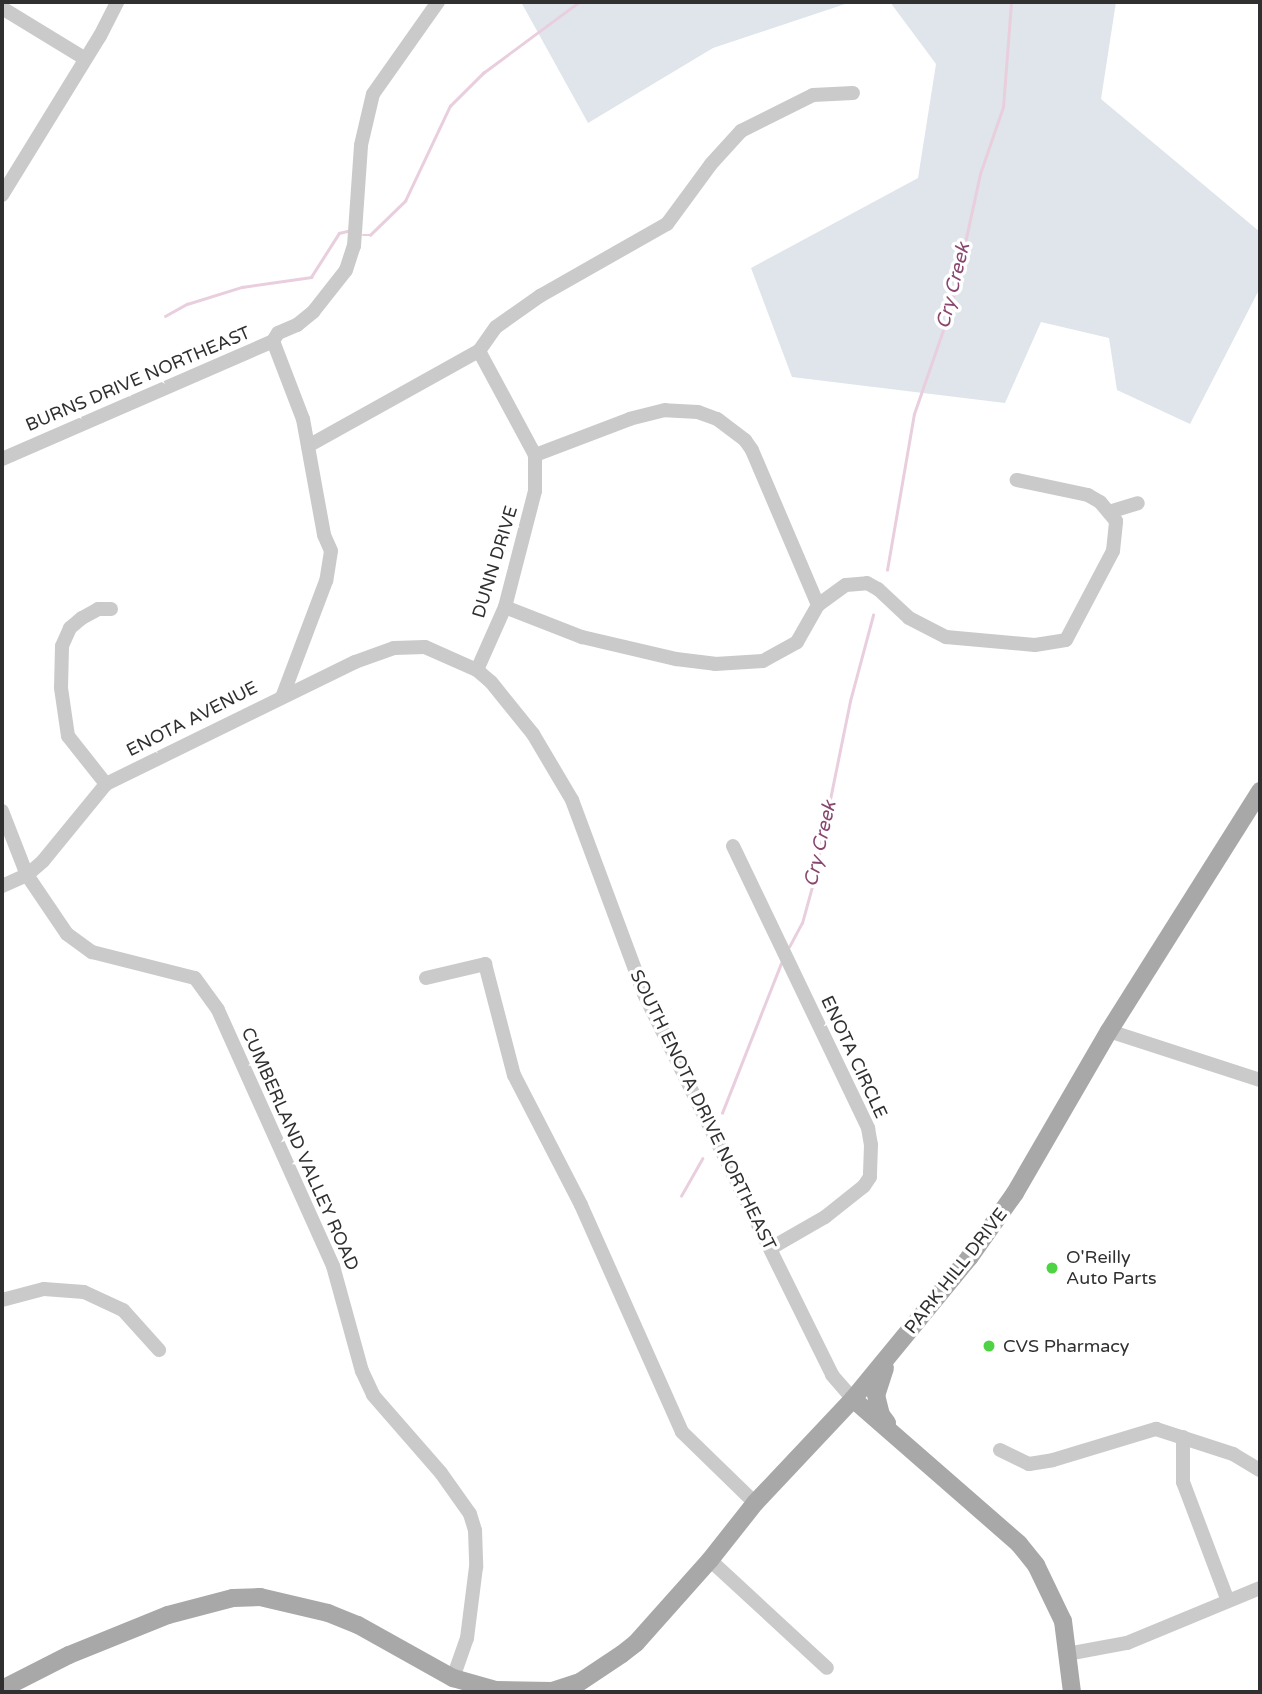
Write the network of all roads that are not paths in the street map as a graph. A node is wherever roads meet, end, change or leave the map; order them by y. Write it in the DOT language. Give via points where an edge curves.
graph roads {
  1 [pos="117,2"];
  2 [pos="438,2"];
  3 [pos="2,8"];
  4 [pos="84,58"];
  5 [pos="853,93"];
  6 [pos="2,195"];
  7 [pos="273,341"];
  8 [pos="478,351"];
  9 [pos="308,446"];
  10 [pos="534,455"];
  11 [pos="2,459"];
  12 [pos="1017,480"];
  13 [pos="1138,503"];
  14 [pos="1109,512"];
  15 [pos="818,604"];
  16 [pos="505,607"];
  17 [pos="111,609"];
  18 [pos="477,670"];
  19 [pos="283,695"];
  20 [pos="106,784"];
  21 [pos="1260,791"];
  22 [pos="2,811"];
  23 [pos="733,846"];
  24 [pos="27,875"];
  25 [pos="2,886"];
  26 [pos="426,978"];
  27 [pos="1109,1031"];
  28 [pos="1260,1080"];
  29 [pos="771,1248"];
  30 [pos="2,1300"];
  31 [pos="159,1350"];
  32 [pos="888,1356"];
  33 [pos="853,1399"];
  34 [pos="895,1434"];
  35 [pos="1183,1437"];
  36 [pos="1000,1450"];
  37 [pos="1260,1471"];
  38 [pos="755,1503"];
  39 [pos="710,1560"];
  40 [pos="1260,1588"];
  41 [pos="1228,1601"];
  42 [pos="1067,1654"];
  43 [pos="827,1668"];
  44 [pos="453,1678"];
  45 [pos="580,1687"];
  46 [pos="2,1689"];
  47 [pos="1072,1692"];
  1 -- 4 [label="street"];
  2 -- 7 [label="street, BURNS DRIVE NORTHEAST" via="373,94 361,145 354,246 346,270 313,312 297,326 278,333"];
  3 -- 4 [label="street"];
  4 -- 6 [label="street"];
  5 -- 8 [label="street" via="813,95 741,131 667,224 540,296 496,327"];
  7 -- 9 [label="street, ENOTA AVENUE" via="303,419"];
  7 -- 11 [label="street, BURNS DRIVE NORTHEAST"];
  8 -- 9 [label="street"];
  8 -- 10 [label="street, DUNN DRIVE"];
  9 -- 19 [label="street, ENOTA AVENUE" via="331,560"];
  10 -- 15 [label="street" via="665,410 698,412 717,419 752,450"];
  10 -- 16 [label="street, DUNN DRIVE" via="536,491"];
  12 -- 14 [label="street" via="1088,495"];
  13 -- 14 [label="street"];
  14 -- 15 [label="street" via="1116,521 1113,551 1066,640 1035,645 946,637 909,618 867,583 846,585"];
  15 -- 16 [label="street" via="797,642 763,661 715,664 582,637"];
  16 -- 18 [label="street, DUNN DRIVE"];
  17 -- 20 [label="street" via="98,609 70,628 62,646 61,688 68,736"];
  18 -- 19 [label="street, SOUTH ENOTA DRIVE NORTHEAST" via="425,647 394,648"];
  18 -- 29 [label="street, SOUTH ENOTA DRIVE NORTHEAST" via="533,734 572,800 644,995"];
  19 -- 20 [label="street, ENOTA AVENUE"];
  20 -- 24 [label="street, ENOTA AVENUE" via="59,845"];
  21 -- 27 [label="main road, PARK HILL DRIVE"];
  22 -- 24 [label="street, CUMBERLAND VALLEY ROAD"];
  23 -- 29 [label="street, ENOTA CIRCLE" via="868,1128 871,1144 870,1177 864,1186 825,1217"];
  24 -- 25 [label="street, ENOTA AVENUE"];
  24 -- 44 [label="street, CUMBERLAND VALLEY ROAD" via="51,915 81,947 195,978 218,1010 333,1266 373,1395 442,1473 470,1514 476,1567 467,1638"];
  26 -- 38 [label="street" via="485,964 514,1075 581,1205 682,1432"];
  27 -- 28 [label="street"];
  27 -- 32 [label="main road, PARK HILL DRIVE" via="1015,1193 969,1258"];
  29 -- 33 [label="street, SOUTH ENOTA DRIVE NORTHEAST" via="831,1375"];
  30 -- 31 [label="street" via="44,1289 84,1292 123,1310"];
  32 -- 33 [label="main road, PARK HILL DRIVE"];
  32 -- 34 [label="main road" via="876,1395 881,1415"];
  33 -- 34 [label="main road, SOUTH ENOTA DRIVE NORTHEAST"];
  33 -- 38 [label="main road, PARK HILL DRIVE"];
  34 -- 42 [label="main road, SOUTH ENOTA DRIVE NORTHEAST" via="1036,1565 1063,1621"];
  35 -- 36 [label="street" via="1156,1429 1028,1464"];
  35 -- 37 [label="street" via="1233,1454"];
  35 -- 41 [label="street" via="1183,1482"];
  38 -- 39 [label="main road, PARK HILL DRIVE"];
  39 -- 43 [label="street"];
  39 -- 45 [label="main road, PARK HILL DRIVE" via="636,1643"];
  40 -- 41 [label="street"];
  41 -- 42 [label="street" via="1128,1643"];
  42 -- 47 [label="main road, SOUTH ENOTA DRIVE NORTHEAST"];
  44 -- 45 [label="main road, PARK HILL DRIVE" via="518,1691"];
  44 -- 46 [label="main road, PARK HILL DRIVE" via="358,1625 260,1597 233,1598 168,1615 69,1655"];
}
